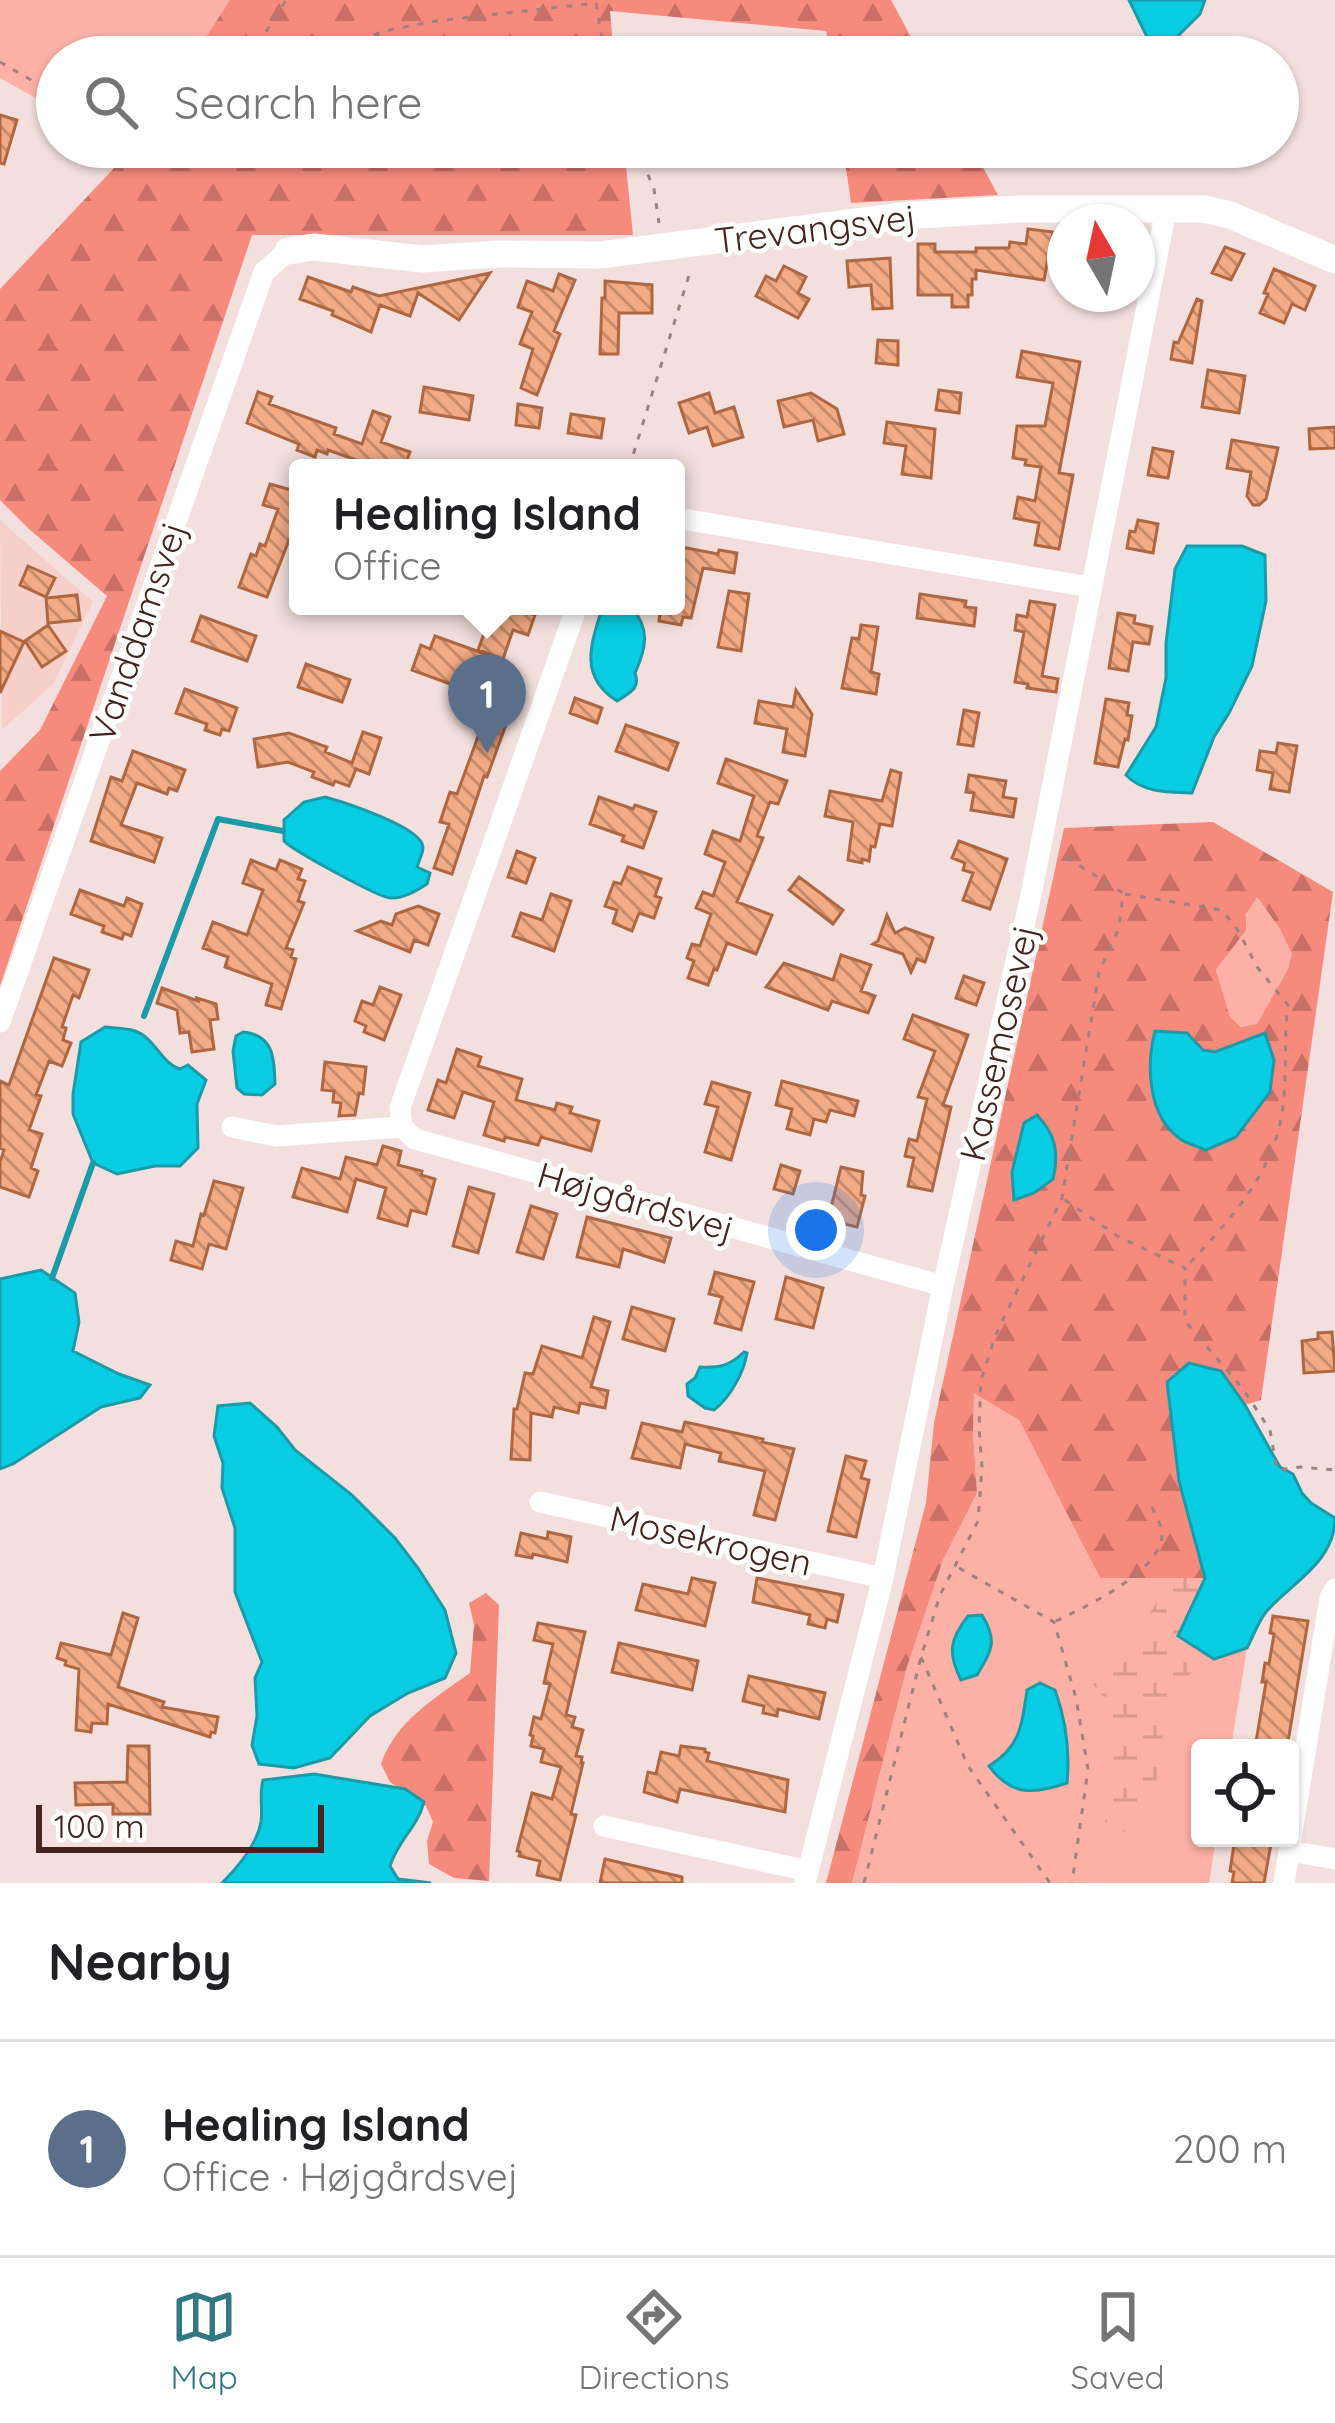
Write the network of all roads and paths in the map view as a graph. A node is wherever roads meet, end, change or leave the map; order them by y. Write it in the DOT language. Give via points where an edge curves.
graph roads {
  1 [pos="286,0"];
  2 [pos="263,36"];
  3 [pos="371,36"];
  4 [pos="602,36"];
  5 [pos="0,62"];
  6 [pos="36,83"];
  7 [pos="645,168"];
  8 [pos="1166,210"];
  9 [pos="684,244"];
  10 [pos="288,251"];
  11 [pos="1335,260"];
  12 [pos="631,459"];
  13 [pos="685,520"];
  14 [pos="1090,587"];
  15 [pos="574,615"];
  16 [pos="1042,840"];
  17 [pos="1123,893"];
  18 [pos="0,1022"];
  19 [pos="232,1127"];
  20 [pos="402,1127"];
  21 [pos="1063,1198"];
  22 [pos="1185,1268"];
  23 [pos="943,1286"];
  24 [pos="1335,1469"];
  25 [pos="540,1502"];
  26 [pos="1152,1507"];
  27 [pos="956,1567"];
  28 [pos="883,1578"];
  29 [pos="1335,1589"];
  30 [pos="1054,1622"];
  31 [pos="921,1657"];
  32 [pos="604,1826"];
  33 [pos="1289,1852"];
  34 [pos="1335,1859"];
  35 [pos="806,1877"];
  36 [pos="864,1883"];
  37 [pos="1050,1883"];
  38 [pos="1072,1883"];
  39 [pos="1284,1883"];
  1 -- 2 [label="path"];
  3 -- 4 [label="path" via="596,3"];
  5 -- 6 [label="path"];
  7 -- 9 [label="path" via="658,221"];
  8 -- 9 [label="street, Trevangsvej" via="902,216"];
  8 -- 11 [label="street, Trevangsvej" via="1230,215"];
  8 -- 14 [label="street, Kassemosevej"];
  9 -- 10 [label="street, Trevangsvej" via="422,260"];
  9 -- 12 [label="path"];
  10 -- 18 [label="street, Vanddamsvej" via="264,272"];
  13 -- 14 [label="street"];
  14 -- 16 [label="street, Kassemosevej"];
  15 -- 20 [label="street" via="400,1108"];
  16 -- 17 [label="path"];
  16 -- 23 [label="street, Kassemosevej"];
  17 -- 21 [label="path" via="1119,928 1099,972"];
  17 -- 22 [label="path" via="1222,910 1288,1005 1281,1119 1268,1166"];
  19 -- 20 [label="street, Højgårdsvej" via="276,1136"];
  20 -- 23 [label="street, Højgårdsvej" via="415,1139"];
  21 -- 22 [label="path"];
  21 -- 27 [label="path" via="980,1380 978,1521"];
  22 -- 24 [label="path" via="1185,1321 1270,1430 1276,1470"];
  23 -- 28 [label="street, Kassemosevej"];
  25 -- 28 [label="street, Mosekrogen"];
  26 -- 30 [label="path" via="1162,1531 1158,1552 1113,1594"];
  27 -- 30 [label="path"];
  27 -- 31 [label="path"];
  28 -- 35 [label="street, Kassemosevej"];
  29 -- 33 [label="street"];
  30 -- 38 [label="path" via="1088,1769"];
  31 -- 36 [label="path"];
  31 -- 37 [label="path" via="968,1766"];
  32 -- 35 [label="street, Kassemosevej"];
  33 -- 34 [label="street"];
  33 -- 39 [label="street"];
}
